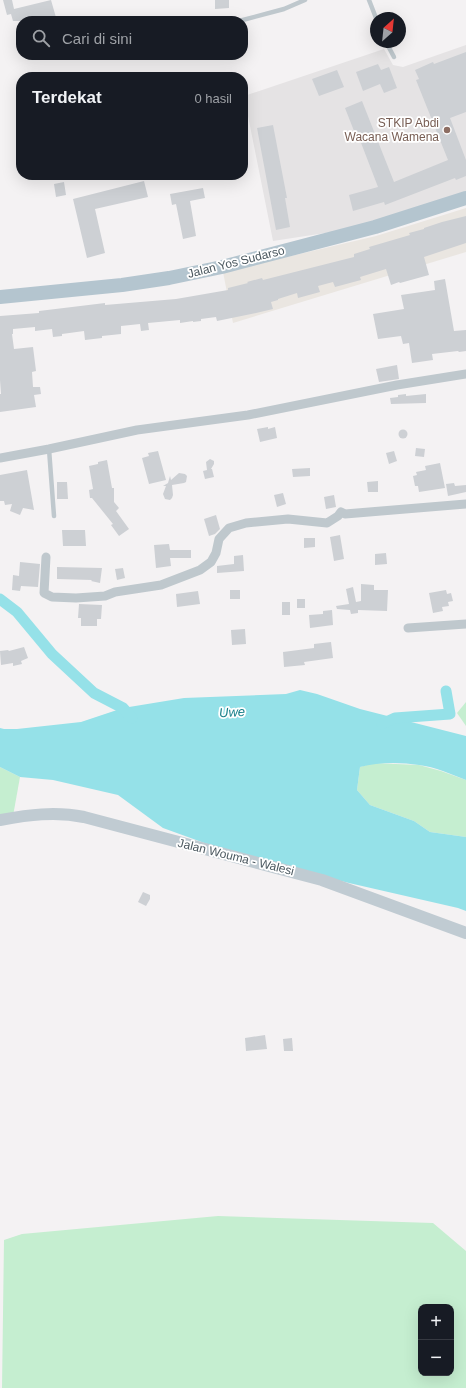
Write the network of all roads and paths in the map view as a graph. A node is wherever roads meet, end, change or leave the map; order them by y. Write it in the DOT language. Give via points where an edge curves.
graph roads {
  1 [pos="305,0"];
  2 [pos="369,0"];
  3 [pos="374,12"];
  4 [pos="248,19"];
  5 [pos="389,48"];
  6 [pos="394,56"];
  7 [pos="466,198"];
  8 [pos="0,297"];
  9 [pos="466,374"];
  10 [pos="49,449"];
  11 [pos="0,458"];
  12 [pos="466,504"];
  13 [pos="54,516"];
  14 [pos="46,557"];
  15 [pos="466,624"];
  16 [pos="408,628"];
  17 [pos="0,820"];
  18 [pos="466,933"];
  1 -- 4 [label="lane" via="284,9"];
  2 -- 3 [label="lane"];
  5 -- 6 [label="lane"];
  7 -- 8 [label="main road, Jalan Yos Sudarso" via="374,227 214,269 122,285"];
  9 -- 10 [label="street" via="248,415 137,430"];
  10 -- 11 [label="street"];
  10 -- 13 [label="lane"];
  12 -- 14 [label="street" via="345,514 341,512 327,523 288,519 246,523 229,528 219,539 211,562 200,570 161,585 105,596 52,597 44,593"];
  15 -- 16 [label="street"];
  17 -- 18 [label="street, Jalan Wouma - Walesi" via="49,813 84,817 322,880"];
}
